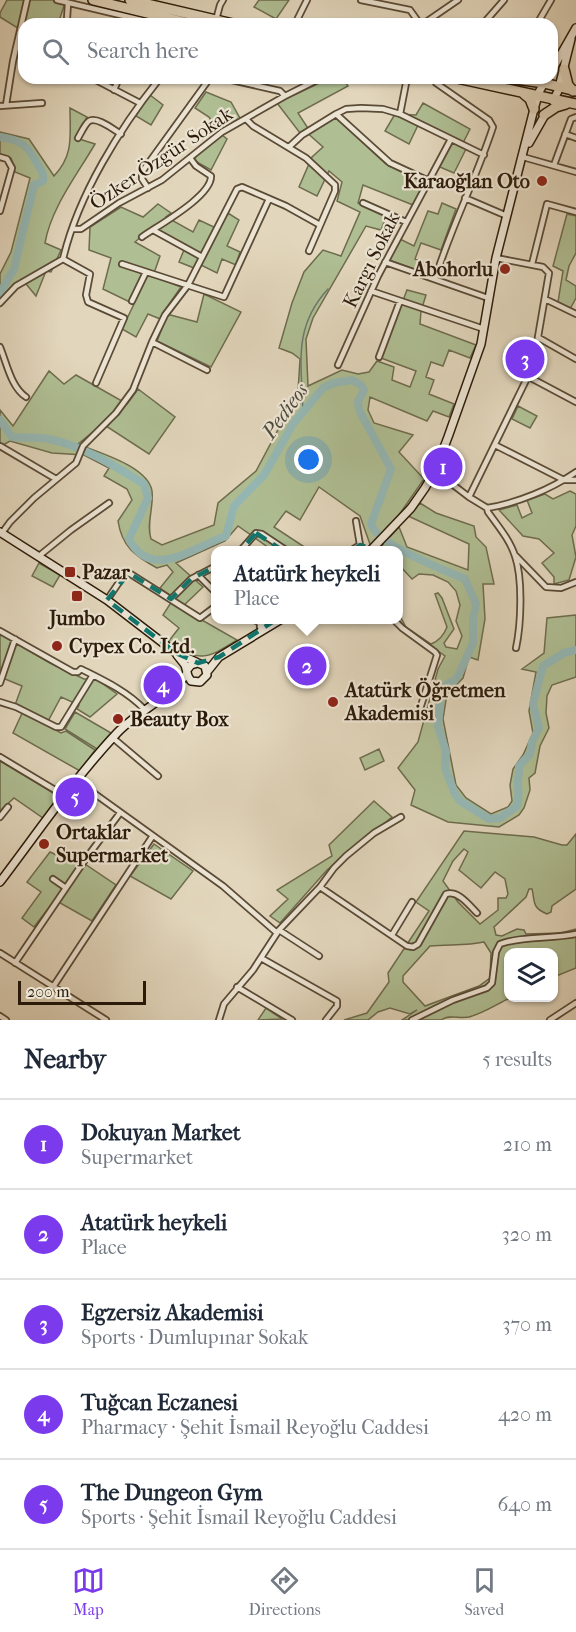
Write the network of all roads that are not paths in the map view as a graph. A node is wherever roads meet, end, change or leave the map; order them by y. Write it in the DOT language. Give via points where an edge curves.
graph roads {
  1 [pos="27,0"];
  2 [pos="57,0"];
  3 [pos="93,0"];
  4 [pos="132,0"];
  5 [pos="223,0"];
  6 [pos="307,0"];
  7 [pos="361,0"];
  8 [pos="458,0"];
  9 [pos="504,0"];
  10 [pos="551,0"];
  11 [pos="68,3"];
  12 [pos="24,18"];
  13 [pos="67,18"];
  14 [pos="132,18"];
  15 [pos="167,18"];
  16 [pos="208,18"];
  17 [pos="217,18"];
  18 [pos="299,18"];
  19 [pos="416,18"];
  20 [pos="430,18"];
  21 [pos="488,18"];
  22 [pos="540,18"];
  23 [pos="576,28"];
  24 [pos="573,40"];
  25 [pos="18,48"];
  26 [pos="558,61"];
  27 [pos="564,69"];
  28 [pos="103,84"];
  29 [pos="116,84"];
  30 [pos="155,84"];
  31 [pos="206,84"];
  32 [pos="249,84"];
  33 [pos="309,84"];
  34 [pos="405,84"];
  35 [pos="437,84"];
  36 [pos="483,84"];
  37 [pos="543,84"];
  38 [pos="553,84"];
  39 [pos="559,87"];
  40 [pos="114,90"];
  41 [pos="575,91"];
  42 [pos="521,93"];
  43 [pos="285,96"];
  44 [pos="538,97"];
  45 [pos="554,100"];
  46 [pos="42,103"];
  47 [pos="140,103"];
  48 [pos="574,103"];
  49 [pos="3,106"];
  50 [pos="534,109"];
  51 [pos="336,114"];
  52 [pos="400,114"];
  53 [pos="544,115"];
  54 [pos="576,117"];
  55 [pos="246,119"];
  56 [pos="121,134"];
  57 [pos="565,134"];
  58 [pos="78,138"];
  59 [pos="576,138"];
  60 [pos="451,140"];
  61 [pos="289,147"];
  62 [pos="484,155"];
  63 [pos="523,155"];
  64 [pos="0,157"];
  65 [pos="190,158"];
  66 [pos="554,165"];
  67 [pos="576,171"];
  68 [pos="429,180"];
  69 [pos="148,188"];
  70 [pos="3,192"];
  71 [pos="465,198"];
  72 [pos="269,199"];
  73 [pos="363,203"];
  74 [pos="0,211"];
  75 [pos="576,212"];
  76 [pos="507,216"];
  77 [pos="406,222"];
  78 [pos="320,225"];
  79 [pos="72,229"];
  80 [pos="153,230"];
  81 [pos="142,237"];
  82 [pos="309,251"];
  83 [pos="202,257"];
  84 [pos="496,258"];
  85 [pos="63,259"];
  86 [pos="385,262"];
  87 [pos="122,264"];
  88 [pos="531,264"];
  89 [pos="146,272"];
  90 [pos="435,279"];
  91 [pos="188,285"];
  92 [pos="371,291"];
  93 [pos="488,298"];
  94 [pos="545,299"];
  95 [pos="132,301"];
  96 [pos="400,301"];
  97 [pos="0,303"];
  98 [pos="576,304"];
  99 [pos="574,313"];
  100 [pos="484,329"];
  101 [pos="539,338"];
  102 [pos="152,342"];
  103 [pos="0,347"];
  104 [pos="379,357"];
  105 [pos="576,359"];
  106 [pos="338,365"];
  107 [pos="207,370"];
  108 [pos="529,377"];
  109 [pos="96,383"];
  110 [pos="26,397"];
  111 [pos="576,402"];
  112 [pos="495,445"];
  113 [pos="0,446"];
  114 [pos="435,471"];
  115 [pos="576,472"];
  116 [pos="56,479"];
  117 [pos="564,480"];
  118 [pos="576,480"];
  119 [pos="469,497"];
  120 [pos="109,503"];
  121 [pos="487,508"];
  122 [pos="356,521"];
  123 [pos="1,532"];
  124 [pos="360,545"];
  125 [pos="244,546"];
  126 [pos="280,546"];
  127 [pos="365,546"];
  128 [pos="376,546"];
  129 [pos="39,556"];
  130 [pos="516,556"];
  131 [pos="211,568"];
  132 [pos="198,575"];
  133 [pos="576,582"];
  134 [pos="211,588"];
  135 [pos="171,599"];
  136 [pos="107,600"];
  137 [pos="211,610"];
  138 [pos="257,624"];
  139 [pos="265,624"];
  140 [pos="272,624"];
  141 [pos="398,624"];
  142 [pos="261,629"];
  143 [pos="0,631"];
  144 [pos="15,639"];
  145 [pos="516,648"];
  146 [pos="176,653"];
  147 [pos="219,657"];
  148 [pos="197,662"];
  149 [pos="187,672"];
  150 [pos="207,672"];
  151 [pos="93,675"];
  152 [pos="194,682"];
  153 [pos="0,683"];
  154 [pos="176,688"];
  155 [pos="0,702"];
  156 [pos="144,709"];
  157 [pos="419,712"];
  158 [pos="113,738"];
  159 [pos="0,757"];
  160 [pos="158,776"];
  161 [pos="77,781"];
  162 [pos="65,796"];
  163 [pos="8,807"];
  164 [pos="120,813"];
  165 [pos="0,817"];
  166 [pos="401,817"];
  167 [pos="152,837"];
  168 [pos="53,879"];
  169 [pos="1,880"];
  170 [pos="320,887"];
  171 [pos="66,888"];
  172 [pos="412,902"];
  173 [pos="477,913"];
  174 [pos="278,931"];
  175 [pos="576,933"];
  176 [pos="392,935"];
  177 [pos="0,953"];
  178 [pos="319,956"];
  179 [pos="261,958"];
  180 [pos="15,963"];
  181 [pos="53,987"];
  182 [pos="237,987"];
  183 [pos="576,1003"];
  184 [pos="0,1016"];
  185 [pos="6,1020"];
  186 [pos="106,1020"];
  187 [pos="219,1020"];
  188 [pos="292,1020"];
  189 [pos="326,1020"];
  190 [pos="412,1020"];
  191 [pos="550,1020"];
  1 -- 12 [label="street"];
  2 -- 11 [label="street"];
  3 -- 15 [label="highway"];
  4 -- 16 [label="highway"];
  5 -- 17 [label="street"];
  6 -- 18 [label="street"];
  7 -- 19 [label="street" via="410,10"];
  8 -- 20 [label="street"];
  9 -- 21 [label="street"];
  10 -- 22 [label="street"];
  11 -- 13 [label="street"];
  11 -- 14 [label="street"];
  23 -- 24 [label="main road"];
  24 -- 26 [label="main road"];
  24 -- 27 [label="main road"];
  25 -- 49 [label="street"];
  27 -- 39 [label="main road"];
  27 -- 41 [label="highway" via="568,86"];
  28 -- 40 [label="street"];
  29 -- 40 [label="street"];
  30 -- 47 [label="street"];
  31 -- 69 [label="street" via="142,172"];
  32 -- 43 [label="street" via="280,91"];
  33 -- 43 [label="street, Özker Özgür Sokak"];
  34 -- 52 [label="street"];
  35 -- 62 [label="street" via="492,124"];
  36 -- 42 [label="highway"];
  37 -- 44 [label="main road"];
  38 -- 39 [label="highway"];
  39 -- 41 [label="highway"];
  39 -- 45 [label="main road"];
  40 -- 47 [label="street"];
  42 -- 44 [label="highway"];
  42 -- 50 [label="highway" via="530,99"];
  43 -- 55 [label="street, Özker Özgür Sokak"];
  44 -- 45 [label="highway"];
  44 -- 50 [label="main road"];
  45 -- 48 [label="highway"];
  45 -- 53 [label="main road"];
  46 -- 49 [label="street"];
  47 -- 56 [label="street"];
  48 -- 53 [label="highway"];
  50 -- 63 [label="main road"];
  51 -- 52 [label="street" via="361,108"];
  51 -- 61 [label="street"];
  51 -- 68 [label="street" via="390,163"];
  52 -- 60 [label="street"];
  53 -- 63 [label="main road"];
  54 -- 57 [label="street" via="571,119"];
  55 -- 61 [label="street"];
  55 -- 65 [label="street, Özker Özgür Sokak" via="222,132"];
  56 -- 58 [label="street" via="92,120"];
  56 -- 79 [label="street"];
  57 -- 59 [label="street"];
  57 -- 66 [label="street"];
  60 -- 62 [label="street"];
  60 -- 68 [label="street, Kargı Sokak"];
  61 -- 78 [label="street" via="335,185"];
  62 -- 71 [label="street"];
  63 -- 66 [label="street"];
  63 -- 76 [label="main road"];
  64 -- 70 [label="street" via="7,159 12,168"];
  65 -- 69 [label="street, Özker Özgür Sokak"];
  65 -- 80 [label="street" via="211,176 209,187"];
  66 -- 67 [label="street"];
  68 -- 77 [label="street, Kargı Sokak"];
  69 -- 79 [label="street, Özker Özgür Sokak" via="81,229"];
  70 -- 74 [label="street"];
  71 -- 76 [label="street"];
  71 -- 90 [label="street"];
  72 -- 78 [label="street"];
  72 -- 83 [label="street" via="239,188"];
  72 -- 91 [label="street" via="224,297"];
  73 -- 77 [label="street"];
  75 -- 88 [label="street" via="547,204"];
  76 -- 84 [label="main road"];
  77 -- 86 [label="street, Kargı Sokak"];
  78 -- 82 [label="street"];
  79 -- 85 [label="street"];
  80 -- 81 [label="street"];
  80 -- 83 [label="street"];
  83 -- 91 [label="street"];
  84 -- 88 [label="street"];
  84 -- 93 [label="main road"];
  85 -- 97 [label="street" via="16,286"];
  85 -- 109 [label="street" via="90,274 88,302 124,318"];
  86 -- 90 [label="street"];
  86 -- 92 [label="street, Kargı Sokak"];
  87 -- 89 [label="street"];
  88 -- 94 [label="street" via="549,273"];
  89 -- 91 [label="street"];
  89 -- 95 [label="street"];
  90 -- 93 [label="street"];
  91 -- 102 [label="street" via="165,315"];
  92 -- 96 [label="street"];
  92 -- 106 [label="street, Kargı Sokak"];
  93 -- 100 [label="main road"];
  94 -- 99 [label="street"];
  94 -- 101 [label="street"];
  96 -- 100 [label="street"];
  96 -- 104 [label="street"];
  98 -- 99 [label="street"];
  100 -- 114 [label="main road" via="478,356"];
  101 -- 105 [label="street"];
  101 -- 108 [label="street"];
  102 -- 107 [label="street"];
  102 -- 116 [label="street" via="133,390 83,446 72,468"];
  103 -- 110 [label="street" via="15,386"];
  108 -- 111 [label="street"];
  108 -- 112 [label="street"];
  112 -- 117 [label="street"];
  112 -- 119 [label="street"];
  113 -- 116 [label="street"];
  114 -- 119 [label="street"];
  114 -- 128 [label="main road" via="411,508"];
  115 -- 117 [label="street"];
  116 -- 123 [label="street"];
  117 -- 118 [label="street"];
  117 -- 121 [label="street"];
  119 -- 121 [label="street"];
  120 -- 129 [label="street"];
  121 -- 130 [label="street"];
  122 -- 124 [label="street"];
  123 -- 129 [label="main road"];
  124 -- 127 [label="street"];
  125 -- 126 [label="street" via="256,532"];
  129 -- 136 [label="main road"];
  130 -- 133 [label="street" via="546,587 561,588"];
  130 -- 145 [label="street" via="520,598"];
  131 -- 132 [label="street"];
  132 -- 134 [label="street"];
  132 -- 135 [label="street"];
  135 -- 136 [label="street" via="129,573"];
  135 -- 137 [label="street" via="200,618"];
  136 -- 146 [label="main road"];
  138 -- 142 [label="street"];
  139 -- 142 [label="street"];
  140 -- 142 [label="main road"];
  141 -- 157 [label="street" via="437,656"];
  142 -- 147 [label="main road"];
  143 -- 144 [label="street"];
  144 -- 151 [label="street" via="73,672 81,669"];
  144 -- 153 [label="street"];
  146 -- 148 [label="main road"];
  146 -- 149 [label="main road"];
  147 -- 148 [label="main road"];
  147 -- 150 [label="main road"];
  148 -- 149 [label="main road"];
  148 -- 150 [label="main road"];
  149 -- 152 [label="main road"];
  149 -- 154 [label="main road"];
  150 -- 152 [label="main road" via="203,681"];
  151 -- 155 [label="street" via="61,727"];
  151 -- 156 [label="street" via="128,694"];
  152 -- 154 [label="main road"];
  154 -- 156 [label="main road"];
  156 -- 158 [label="main road"];
  158 -- 160 [label="street"];
  158 -- 161 [label="main road"];
  159 -- 162 [label="street"];
  161 -- 162 [label="main road"];
  161 -- 164 [label="street"];
  162 -- 169 [label="main road"];
  163 -- 165 [label="street"];
  164 -- 167 [label="street"];
  164 -- 171 [label="street"];
  166 -- 170 [label="street" via="346,856"];
  167 -- 174 [label="street" via="223,886"];
  167 -- 181 [label="street"];
  168 -- 171 [label="street"];
  170 -- 174 [label="street"];
  170 -- 176 [label="street"];
  171 -- 180 [label="street"];
  172 -- 176 [label="street"];
  173 -- 176 [label="street" via="451,892 446,894 418,944 408,946"];
  174 -- 178 [label="street"];
  174 -- 179 [label="street"];
  175 -- 190 [label="street" via="500,944 495,952 492,983 487,988"];
  177 -- 180 [label="street"];
  179 -- 182 [label="street"];
  179 -- 189 [label="street" via="337,1001"];
  180 -- 181 [label="street"];
  181 -- 186 [label="street"];
  182 -- 187 [label="street" via="224,1004"];
  182 -- 188 [label="street"];
  183 -- 191 [label="street"];
  184 -- 185 [label="street"];
}
